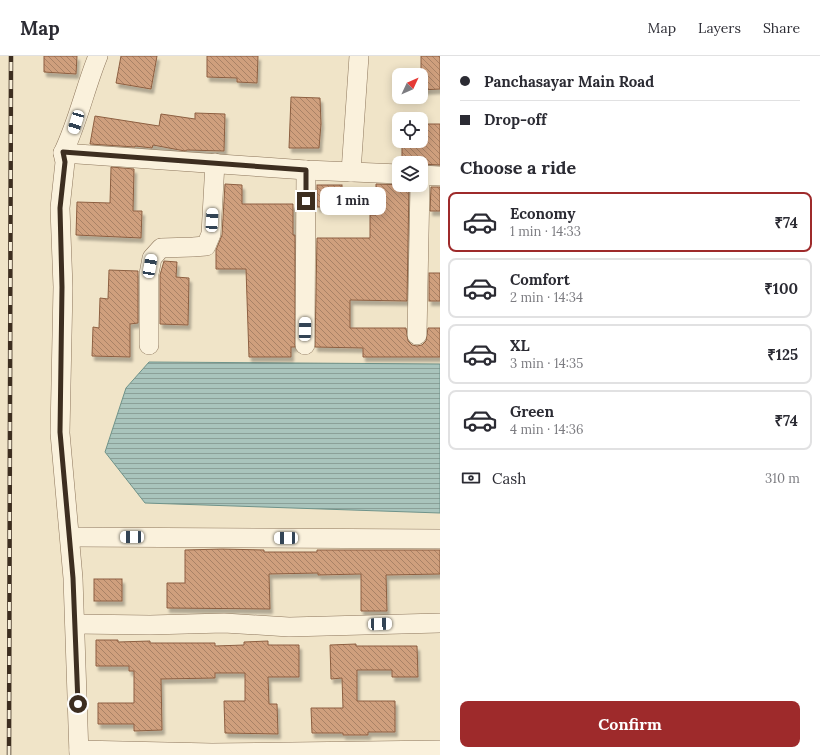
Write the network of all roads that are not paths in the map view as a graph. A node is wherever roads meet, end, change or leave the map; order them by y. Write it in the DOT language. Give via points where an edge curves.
graph roads {
  1 [pos="98,56"];
  2 [pos="359,56"];
  3 [pos="63,152"];
  4 [pos="215,163"];
  5 [pos="306,170"];
  6 [pos="351,172"];
  7 [pos="392,174"];
  8 [pos="428,175"];
  9 [pos="440,176"];
  10 [pos="420,192"];
  11 [pos="417,335"];
  12 [pos="149,344"];
  13 [pos="305,345"];
  14 [pos="70,537"];
  15 [pos="440,540"];
  16 [pos="440,623"];
  17 [pos="75,624"];
  18 [pos="440,750"];
  19 [pos="79,753"];
  20 [pos="212,754"];
  1 -- 3 [label="street" via="72,134"];
  2 -- 6 [label="street"];
  3 -- 4 [label="street"];
  3 -- 14 [label="street" via="65,162 60,208 60,432"];
  4 -- 5 [label="street"];
  4 -- 12 [label="street" via="211,234 206,246 161,248 152,258 149,274"];
  5 -- 6 [label="street"];
  5 -- 13 [label="street"];
  6 -- 7 [label="street"];
  8 -- 9 [label="street"];
  10 -- 11 [label="street"];
  14 -- 15 [label="street"];
  14 -- 17 [label="street"];
  16 -- 17 [label="street" via="289,627 224,623"];
  17 -- 19 [label="street"];
  18 -- 20 [label="street"];
  19 -- 20 [label="street"];
}
